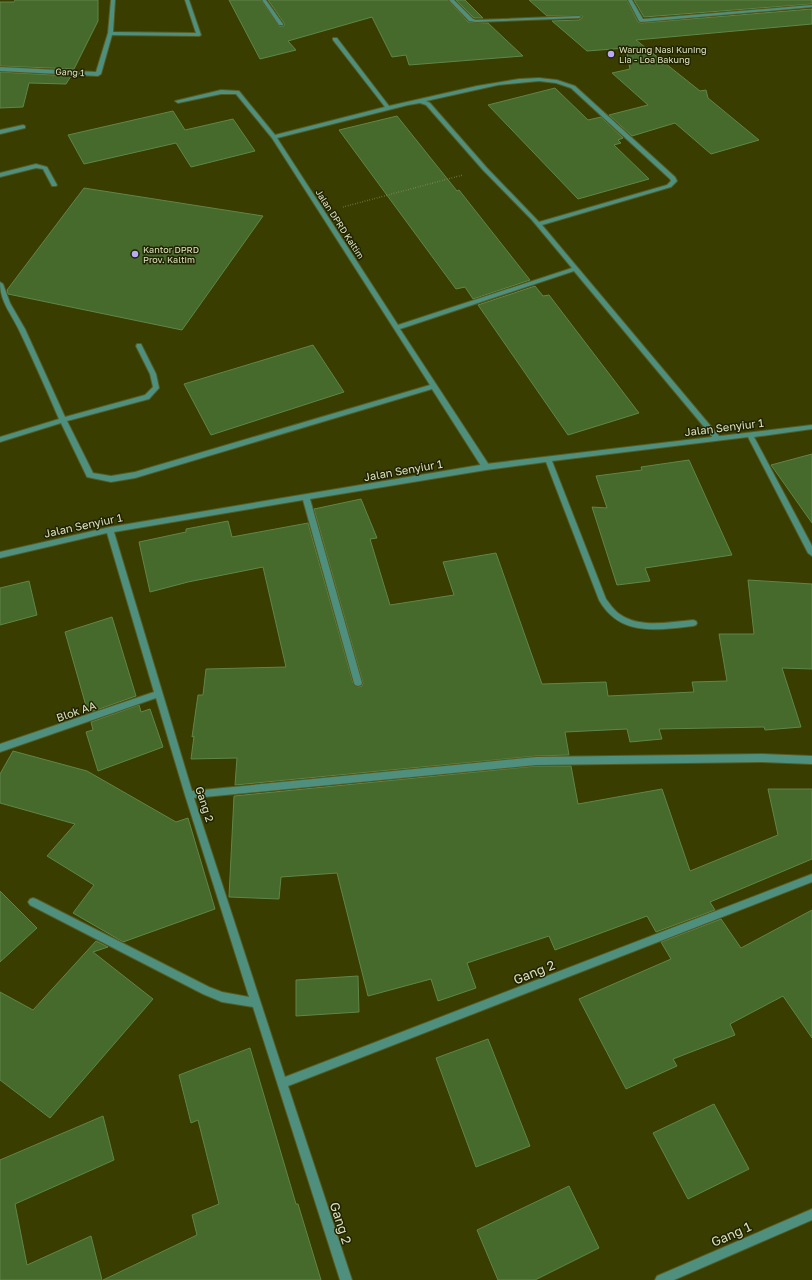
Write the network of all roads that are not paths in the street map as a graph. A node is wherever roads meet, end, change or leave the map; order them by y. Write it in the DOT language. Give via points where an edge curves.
graph roads {
  1 [pos="113,0"];
  2 [pos="187,0"];
  3 [pos="264,0"];
  4 [pos="451,0"];
  5 [pos="630,0"];
  6 [pos="812,6"];
  7 [pos="579,17"];
  8 [pos="281,24"];
  9 [pos="110,33"];
  10 [pos="335,40"];
  11 [pos="0,69"];
  12 [pos="178,101"];
  13 [pos="421,101"];
  14 [pos="388,108"];
  15 [pos="23,127"];
  16 [pos="0,132"];
  17 [pos="274,137"];
  18 [pos="0,175"];
  19 [pos="54,185"];
  20 [pos="538,224"];
  21 [pos="575,269"];
  22 [pos="0,284"];
  23 [pos="396,328"];
  24 [pos="139,346"];
  25 [pos="434,386"];
  26 [pos="63,420"];
  27 [pos="812,427"];
  28 [pos="750,435"];
  29 [pos="717,438"];
  30 [pos="0,440"];
  31 [pos="548,459"];
  32 [pos="486,466"];
  33 [pos="306,497"];
  34 [pos="110,530"];
  35 [pos="812,553"];
  36 [pos="0,555"];
  37 [pos="693,623"];
  38 [pos="358,683"];
  39 [pos="158,694"];
  40 [pos="0,748"];
  41 [pos="812,760"];
  42 [pos="189,795"];
  43 [pos="812,878"];
  44 [pos="33,902"];
  45 [pos="257,1003"];
  46 [pos="282,1083"];
  47 [pos="812,1214"];
  48 [pos="346,1280"];
  49 [pos="662,1280"];
  1 -- 9 [label="street"];
  2 -- 9 [label="street" via="199,35"];
  3 -- 8 [label="street"];
  4 -- 7 [label="street" via="471,20 476,21"];
  5 -- 6 [label="street" via="641,21"];
  9 -- 11 [label="street, Gang 1" via="98,74"];
  10 -- 14 [label="street"];
  12 -- 17 [label="street, Jalan DPRD Kaltim" via="228,91 236,92"];
  13 -- 14 [label="street"];
  13 -- 20 [label="street" via="438,114 485,169"];
  13 -- 20 [label="street" via="521,79 541,78 564,82 574,86 674,181 669,186"];
  14 -- 17 [label="street"];
  15 -- 16 [label="street"];
  17 -- 23 [label="street, Jalan DPRD Kaltim"];
  18 -- 19 [label="street" via="36,166 45,168"];
  20 -- 21 [label="street"];
  21 -- 23 [label="street"];
  21 -- 29 [label="street"];
  22 -- 26 [label="street"];
  23 -- 25 [label="street, Jalan DPRD Kaltim"];
  24 -- 26 [label="street" via="153,374 156,388 147,397"];
  25 -- 26 [label="street" via="135,475 111,479 90,474"];
  25 -- 32 [label="street, Jalan DPRD Kaltim"];
  26 -- 30 [label="street"];
  27 -- 28 [label="street, Jalan Senyiur 1"];
  28 -- 29 [label="street, Jalan Senyiur 1"];
  28 -- 35 [label="street"];
  29 -- 31 [label="street, Jalan Senyiur 1"];
  31 -- 32 [label="street, Jalan Senyiur 1"];
  31 -- 37 [label="street" via="603,600 615,615 643,626"];
  32 -- 33 [label="street, Jalan Senyiur 1"];
  33 -- 34 [label="street, Jalan Senyiur 1"];
  33 -- 38 [label="street"];
  34 -- 36 [label="street, Jalan Senyiur 1"];
  34 -- 39 [label="street, Gang 2"];
  39 -- 40 [label="street, Blok AA"];
  39 -- 42 [label="street, Gang 2"];
  41 -- 42 [label="street" via="762,758 536,761"];
  42 -- 45 [label="street, Gang 2"];
  43 -- 46 [label="street, Gang 2"];
  44 -- 45 [label="street" via="206,991 222,997"];
  45 -- 46 [label="street, Gang 2"];
  46 -- 48 [label="street, Gang 2"];
  47 -- 49 [label="street, Gang 1"];
}
